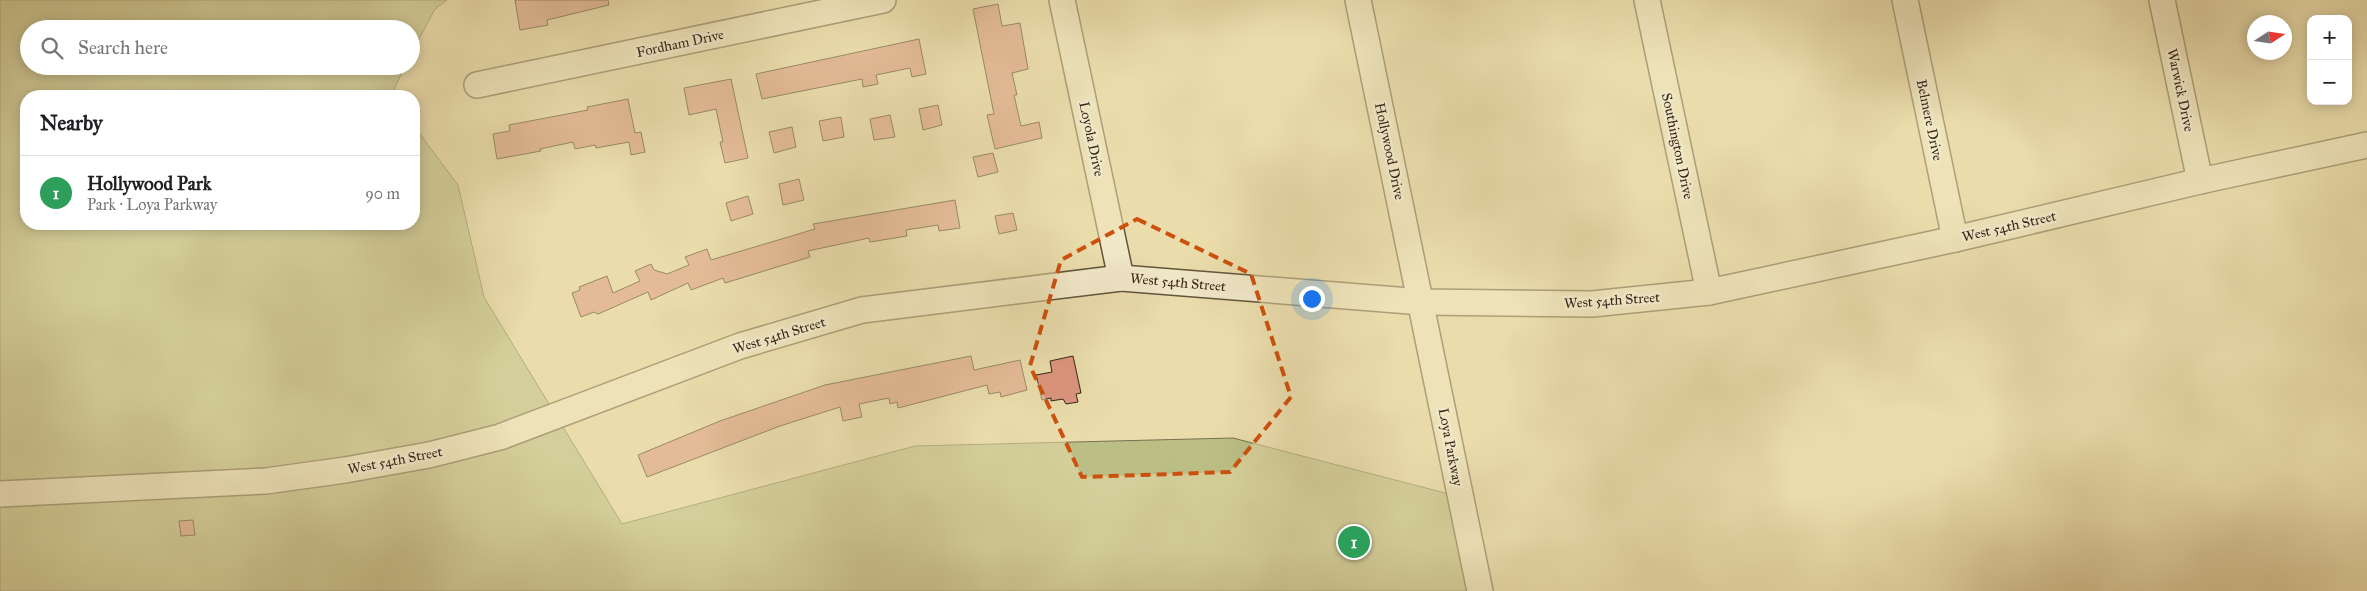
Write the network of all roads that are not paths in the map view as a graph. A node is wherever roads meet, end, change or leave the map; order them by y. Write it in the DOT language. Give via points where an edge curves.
graph roads {
  1 [pos="883,0"];
  2 [pos="1062,0"];
  3 [pos="1358,0"];
  4 [pos="1647,0"];
  5 [pos="1904,0"];
  6 [pos="2162,0"];
  7 [pos="477,85"];
  8 [pos="2367,145"];
  9 [pos="2200,181"];
  10 [pos="1955,239"];
  11 [pos="1122,278"];
  12 [pos="1709,292"];
  13 [pos="1422,302"];
  14 [pos="0,494"];
  15 [pos="1480,591"];
  1 -- 7 [label="street, Fordham Drive"];
  2 -- 11 [label="street, Loyola Drive"];
  3 -- 13 [label="street, Hollywood Drive"];
  4 -- 12 [label="street, Southington Drive"];
  5 -- 10 [label="street, Belmere Drive"];
  6 -- 9 [label="street, Warwick Drive"];
  8 -- 9 [label="street, West 54th Street"];
  9 -- 10 [label="street, West 54th Street"];
  10 -- 12 [label="street, West 54th Street"];
  11 -- 13 [label="street, West 54th Street"];
  11 -- 14 [label="street, West 54th Street" via="862,310 740,346 500,437 429,455 266,481"];
  12 -- 13 [label="street, West 54th Street" via="1592,304"];
  13 -- 15 [label="street, Loya Parkway"];
}
